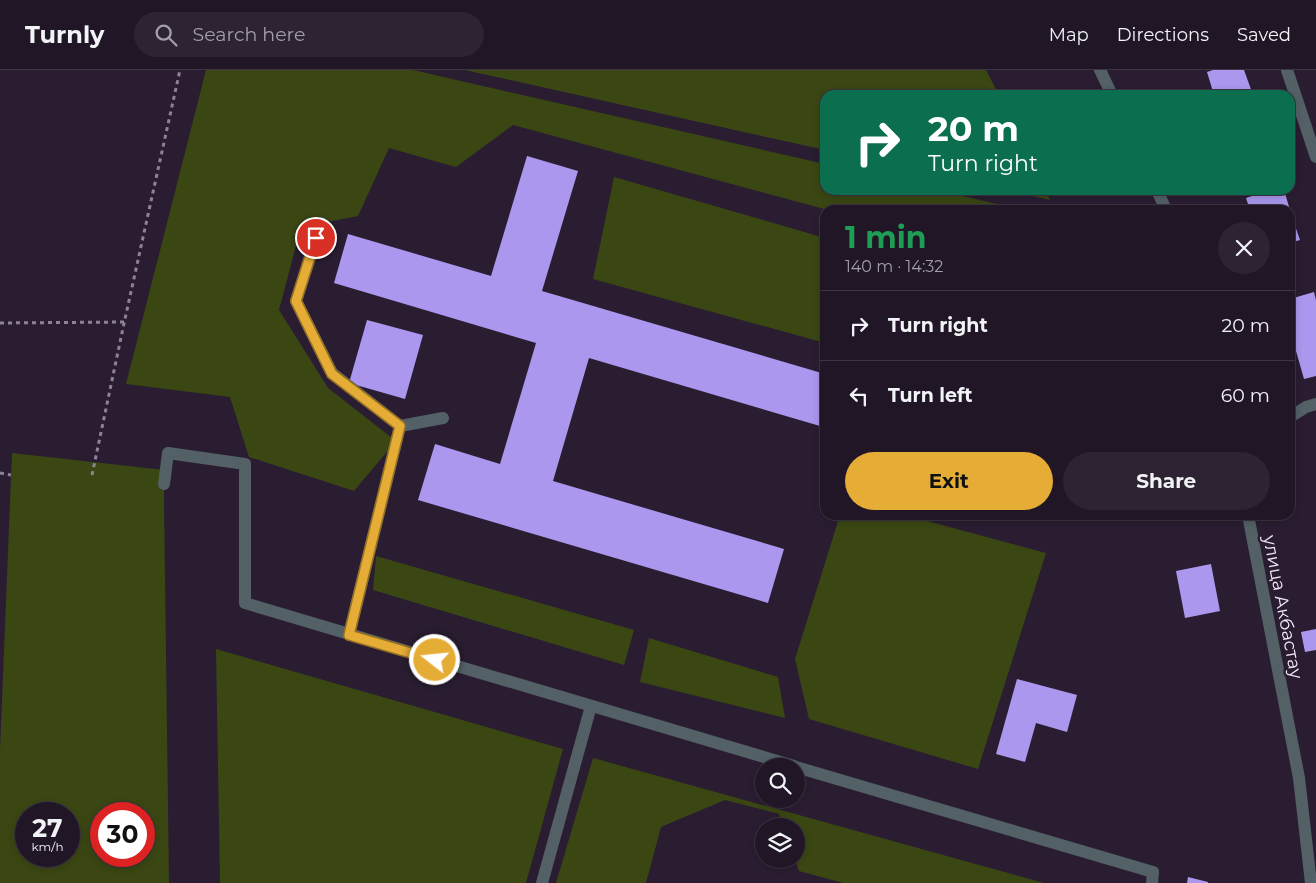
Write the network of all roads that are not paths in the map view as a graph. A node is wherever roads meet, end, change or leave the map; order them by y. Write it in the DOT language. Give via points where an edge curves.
graph roads {
  1 [pos="1100,70"];
  2 [pos="1288,70"];
  3 [pos="1110,90"];
  4 [pos="1294,90"];
  5 [pos="1295,92"];
  6 [pos="1316,157"];
  7 [pos="321,223"];
  8 [pos="1316,404"];
  9 [pos="1295,414"];
  10 [pos="443,418"];
  11 [pos="400,426"];
  12 [pos="164,484"];
  13 [pos="1249,520"];
  14 [pos="349,635"];
  15 [pos="591,706"];
  16 [pos="765,758"];
  17 [pos="805,770"];
  18 [pos="1153,878"];
  19 [pos="1313,881"];
  20 [pos="542,883"];
  1 -- 3 [label="street"];
  2 -- 4 [label="street"];
  5 -- 6 [label="street"];
  7 -- 11 [label="street" via="296,301 332,374"];
  8 -- 9 [label="street"];
  10 -- 11 [label="street"];
  11 -- 14 [label="street"];
  12 -- 14 [label="street" via="168,452 245,464 245,604"];
  13 -- 19 [label="street, улица Акбастау" via="1299,778"];
  14 -- 15 [label="street"];
  15 -- 16 [label="street"];
  15 -- 20 [label="street"];
  17 -- 18 [label="street"];
}
